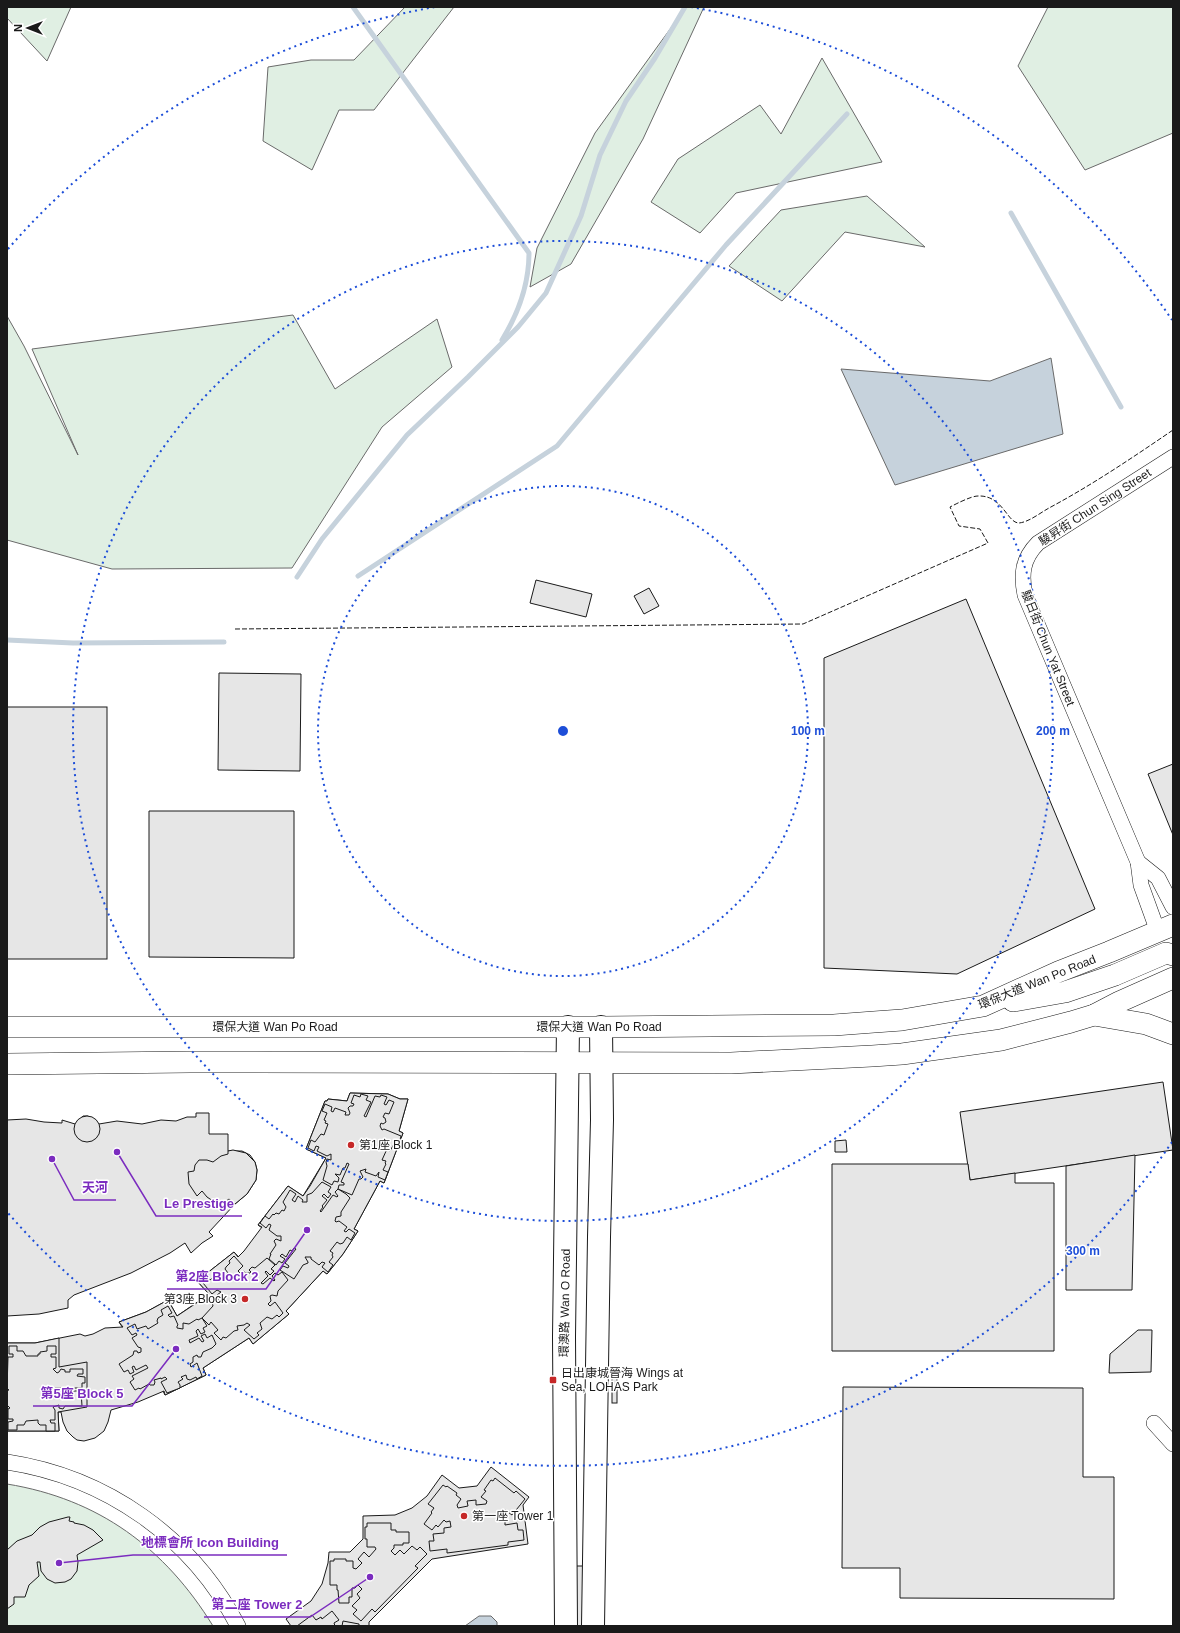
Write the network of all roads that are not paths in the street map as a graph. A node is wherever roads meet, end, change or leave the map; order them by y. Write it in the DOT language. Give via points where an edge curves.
graph roads {
  1 [pos="1173,457"];
  2 [pos="1024,564"];
  3 [pos="1138,862"];
  4 [pos="1173,907"];
  5 [pos="1166,928"];
  6 [pos="1173,955"];
  7 [pos="1173,978"];
  8 [pos="983,1006"];
  9 [pos="1094,1015"];
  10 [pos="7,1027"];
  11 [pos="568,1027"];
  12 [pos="601,1027"];
  13 [pos="1173,1034"];
  14 [pos="568,1063"];
  15 [pos="602,1063"];
  16 [pos="7,1064"];
  17 [pos="1154,1423"];
  18 [pos="1173,1444"];
  19 [pos="7,1462"];
  20 [pos="238,1626"];
  21 [pos="566,1626"];
  22 [pos="593,1626"];
  1 -- 2 [label="street, 駿昇街 Chun Sing Street" via="1045,538 1030,551"];
  2 -- 3 [label="street, 駿日街 Chun Yat Street" via="1022,581 1025,595"];
  3 -- 4 [label="street, 駿日街 Chun Yat Street" via="1158,878"];
  3 -- 5 [label="street, 駿日街 Chun Yat Street" via="1141,885"];
  5 -- 8 [label="main road, 環保大道 Wan Po Road"];
  6 -- 8 [label="main road" via="1166,954 1116,975 1064,992"];
  7 -- 9 [label="main road"];
  8 -- 12 [label="main road, 環保大道 Wan Po Road" via="902,1020 834,1025"];
  9 -- 13 [label="main road" via="1146,1024"];
  9 -- 15 [label="main road" via="1000,1040 902,1054 739,1063"];
  10 -- 11 [label="main road, 環保大道 Wan Po Road"];
  11 -- 12 [label="main road, 環保大道 Wan Po Road"];
  11 -- 14 [label="main road, 環澳路 Wan O Road"];
  12 -- 15 [label="main road"];
  14 -- 15 [label="main road"];
  14 -- 16 [label="main road"];
  14 -- 21 [label="main road, 環澳路 Wan O Road" via="564,1337"];
  15 -- 22 [label="main road"];
  17 -- 18 [label="street"];
  19 -- 20 [label="street" via="76,1479 145,1517 185,1552 203,1572 219,1593"];
}
